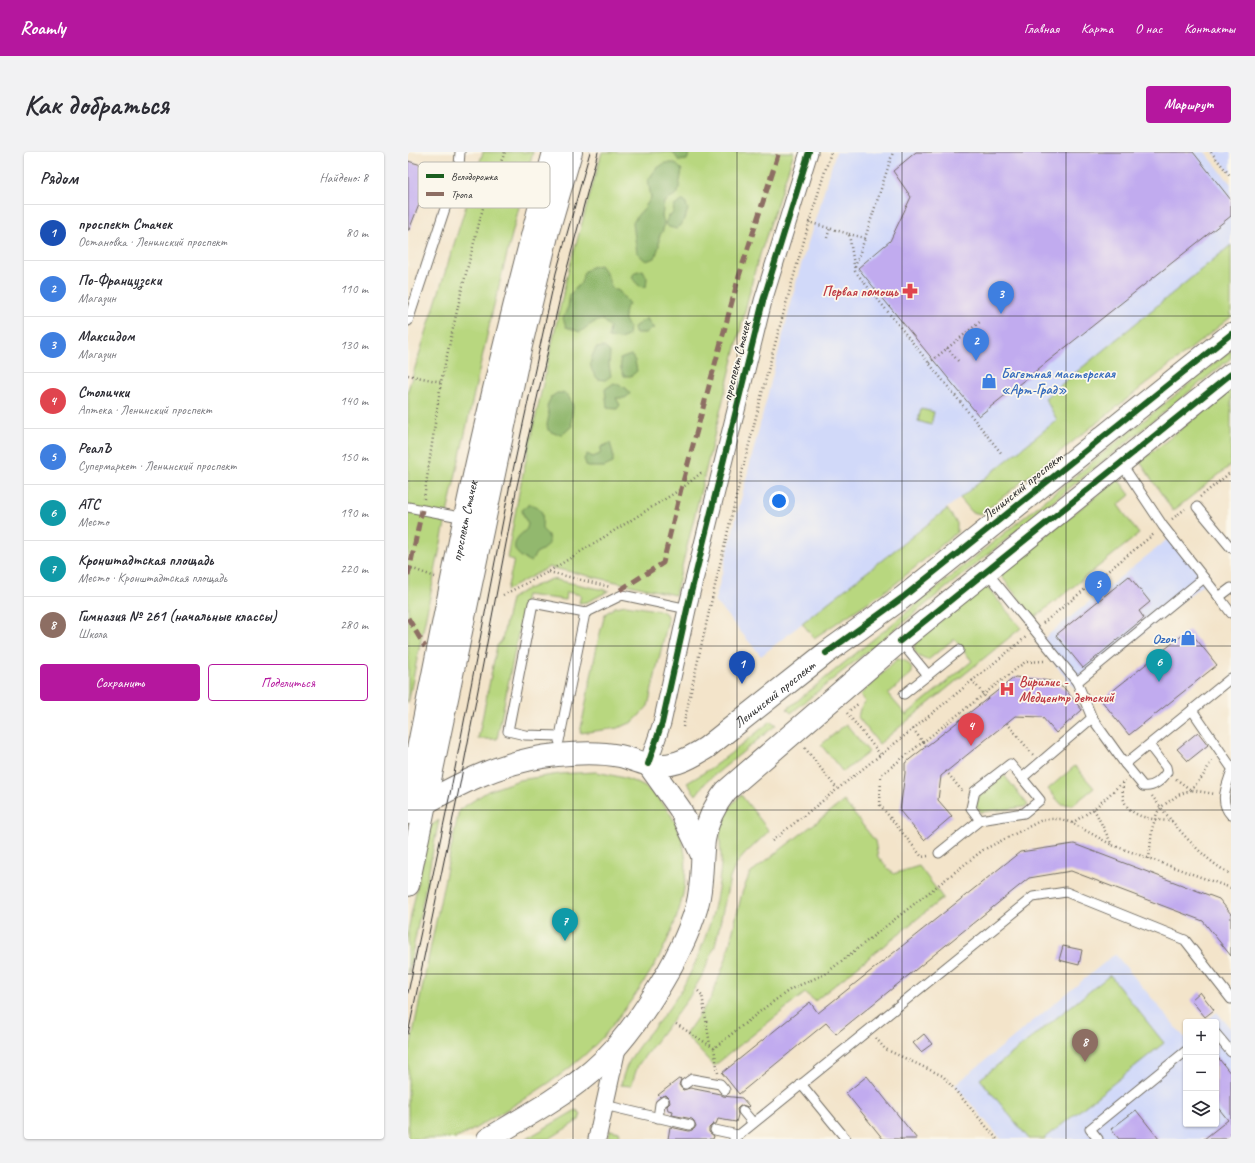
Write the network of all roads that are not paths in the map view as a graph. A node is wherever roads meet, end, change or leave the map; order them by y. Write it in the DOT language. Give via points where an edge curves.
graph roads {
  1 [pos="460,152"];
  2 [pos="554,152"];
  3 [pos="571,152"];
  4 [pos="810,152"];
  5 [pos="459,162"];
  6 [pos="550,167"];
  7 [pos="445,208"];
  8 [pos="539,208"];
  9 [pos="408,321"];
  10 [pos="1231,334"];
  11 [pos="1231,374"];
  12 [pos="1121,463"];
  13 [pos="1193,505"];
  14 [pos="408,507"];
  15 [pos="465,518"];
  16 [pos="1231,548"];
  17 [pos="986,571"];
  18 [pos="1204,578"];
  19 [pos="1231,588"];
  20 [pos="1219,597"];
  21 [pos="688,609"];
  22 [pos="584,613"];
  23 [pos="1231,613"];
  24 [pos="900,641"];
  25 [pos="959,650"];
  26 [pos="928,675"];
  27 [pos="1231,678"];
  28 [pos="1078,682"];
  29 [pos="904,694"];
  30 [pos="1192,710"];
  31 [pos="1092,718"];
  32 [pos="1149,745"];
  33 [pos="558,746"];
  34 [pos="648,764"];
  35 [pos="1125,764"];
  36 [pos="1231,767"];
  37 [pos="1231,773"];
  38 [pos="1022,778"];
  39 [pos="414,804"];
  40 [pos="1231,815"];
  41 [pos="980,820"];
  42 [pos="938,853"];
  43 [pos="703,858"];
  44 [pos="408,885"];
  45 [pos="1231,999"];
  46 [pos="1219,1038"];
  47 [pos="618,1044"];
  48 [pos="1231,1052"];
  49 [pos="1183,1053"];
  50 [pos="686,1084"];
  51 [pos="801,1084"];
  52 [pos="722,1087"];
  53 [pos="664,1102"];
  54 [pos="604,1105"];
  55 [pos="743,1111"];
  56 [pos="658,1118"];
  57 [pos="753,1123"];
  58 [pos="690,1125"];
  59 [pos="715,1130"];
  60 [pos="736,1137"];
  61 [pos="488,1139"];
  62 [pos="597,1139"];
  63 [pos="846,1139"];
  64 [pos="1098,1139"];
  1 -- 5 [label="lane"];
  2 -- 6 [label="main road, проспект Стачек"];
  3 -- 39 [label="main road, проспект Стачек" via="548,232 519,354 437,741"];
  4 -- 21 [label="street, проспект Стачек" via="763,301"];
  7 -- 9 [label="lane"];
  8 -- 15 [label="main road, проспект Стачек"];
  10 -- 34 [label="main road, Ленинский проспект" via="902,598 826,653 706,748 673,765"];
  11 -- 12 [label="main road"];
  12 -- 17 [label="main road"];
  12 -- 18 [label="lane" via="1163,526"];
  13 -- 16 [label="lane"];
  14 -- 15 [label="lane"];
  15 -- 39 [label="main road, проспект Стачек"];
  17 -- 24 [label="main road"];
  17 -- 28 [label="lane"];
  18 -- 20 [label="lane"];
  18 -- 28 [label="lane"];
  19 -- 20 [label="lane"];
  20 -- 23 [label="lane"];
  21 -- 22 [label="lane" via="622,595"];
  21 -- 34 [label="street, проспект Стачек" via="662,723"];
  22 -- 33 [label="lane"];
  22 -- 33 [label="lane" via="533,603 508,731"];
  24 -- 26 [label="lane"];
  24 -- 43 [label="main road" via="726,791 717,802 708,824"];
  25 -- 26 [label="lane"];
  26 -- 29 [label="lane"];
  27 -- 30 [label="lane"];
  28 -- 31 [label="lane"];
  30 -- 32 [label="lane"];
  30 -- 36 [label="lane"];
  31 -- 35 [label="lane"];
  31 -- 38 [label="lane"];
  32 -- 35 [label="lane"];
  32 -- 35 [label="lane" via="1167,772 1154,785 1144,786"];
  33 -- 34 [label="main road, Ленинский проспект" via="594,754 620,756"];
  33 -- 39 [label="main road, Ленинский проспект" via="483,774"];
  34 -- 43 [label="main road" via="680,809"];
  37 -- 40 [label="lane" via="1224,796 1225,805"];
  38 -- 41 [label="lane" via="1040,800 1024,813"];
  38 -- 41 [label="lane" via="1010,764 975,791 971,808"];
  39 -- 44 [label="main road, проспект Стачек"];
  41 -- 42 [label="lane"];
  43 -- 47 [label="main road" via="697,906 682,946 656,992"];
  45 -- 51 [label="lane" via="1185,940 1066,892 1033,897"];
  46 -- 48 [label="lane"];
  47 -- 54 [label="street"];
  47 -- 61 [label="main road" via="593,1070 566,1091"];
  49 -- 64 [label="lane" via="1090,1129"];
  50 -- 52 [label="lane" via="692,1079"];
  51 -- 57 [label="lane"];
  51 -- 63 [label="lane"];
  53 -- 56 [label="lane" via="660,1104"];
  54 -- 56 [label="lane"];
  54 -- 62 [label="street"];
  55 -- 57 [label="lane"];
  56 -- 58 [label="lane"];
  57 -- 60 [label="lane"];
  59 -- 60 [label="lane"];
}
